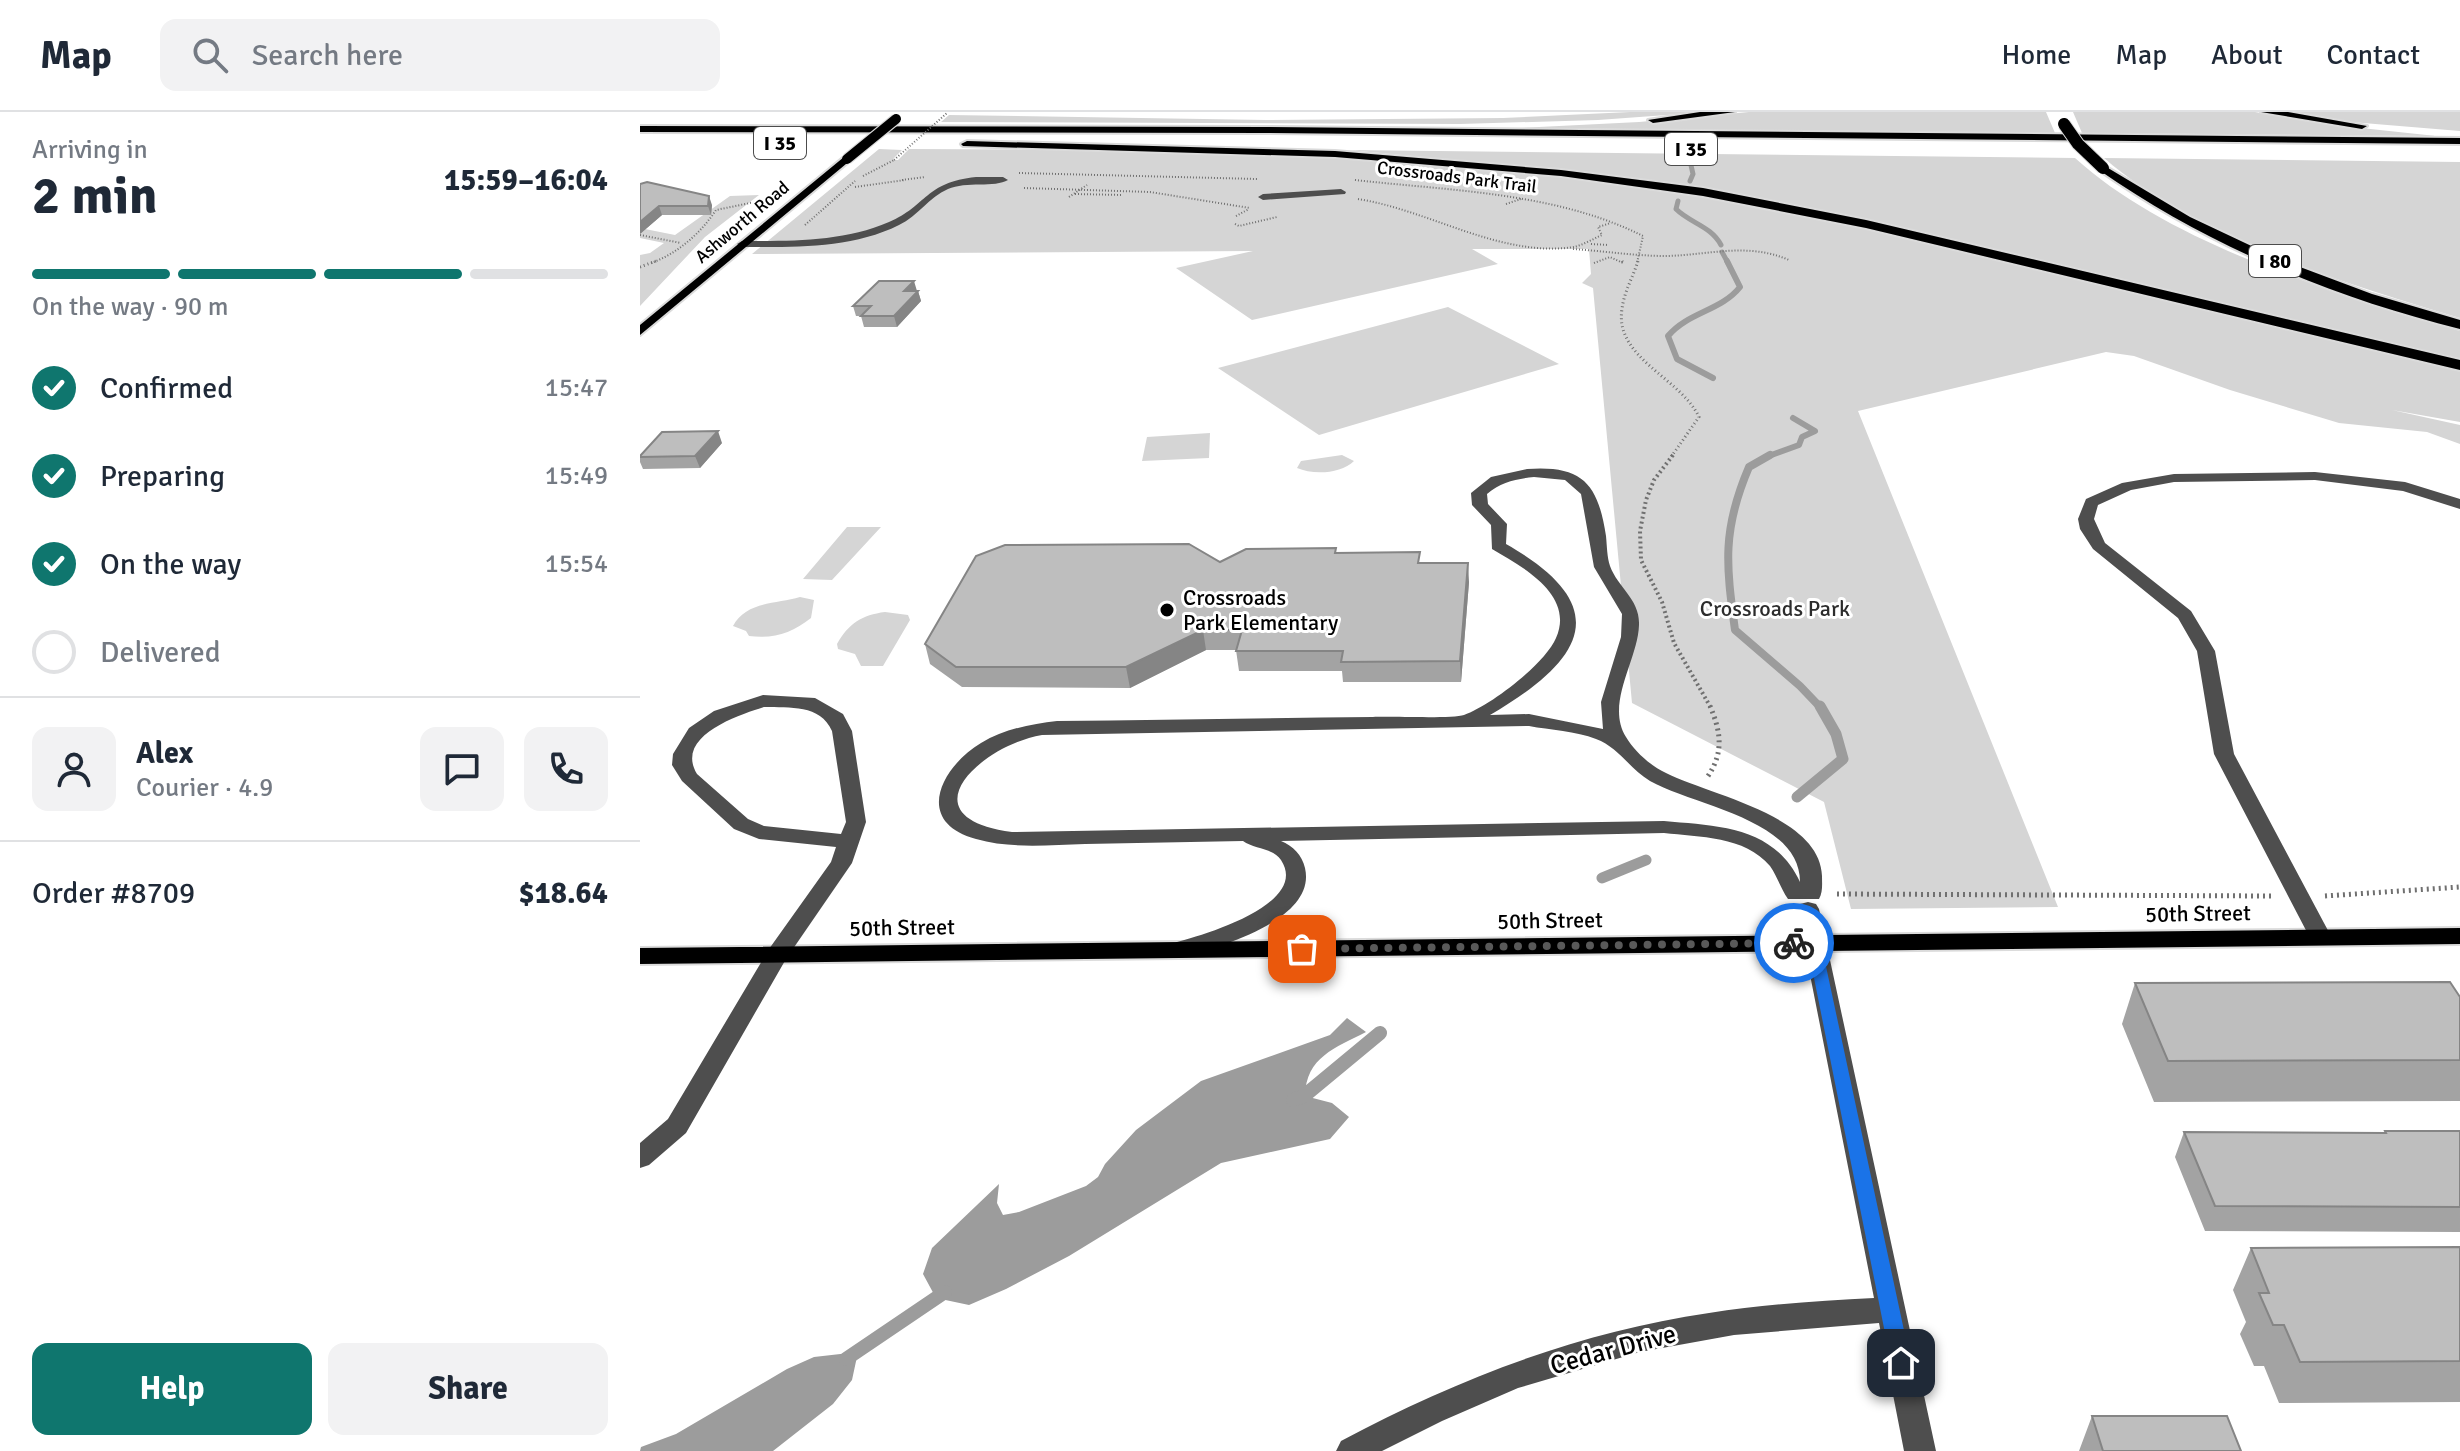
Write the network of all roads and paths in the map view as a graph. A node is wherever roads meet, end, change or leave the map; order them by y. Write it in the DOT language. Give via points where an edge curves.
graph roads {
  1 [pos="1730,112"];
  2 [pos="2266,112"];
  3 [pos="947,113"];
  4 [pos="901,115"];
  5 [pos="2063,118"];
  6 [pos="640,129"];
  7 [pos="1263,130"];
  8 [pos="2460,134"];
  9 [pos="2460,141"];
  10 [pos="850,143"];
  11 [pos="892,143"];
  12 [pos="921,143"];
  13 [pos="952,143"];
  14 [pos="1415,147"];
  15 [pos="2063,152"];
  16 [pos="2110,152"];
  17 [pos="1013,172"];
  18 [pos="1099,174"];
  19 [pos="931,176"];
  20 [pos="1262,179"];
  21 [pos="1344,179"];
  22 [pos="902,180"];
  23 [pos="1003,180"];
  24 [pos="1093,180"];
  25 [pos="918,183"];
  26 [pos="1087,185"];
  27 [pos="855,187"];
  28 [pos="1341,192"];
  29 [pos="1159,193"];
  30 [pos="1075,194"];
  31 [pos="1069,197"];
  32 [pos="1263,197"];
  33 [pos="1525,197"];
  34 [pos="760,201"];
  35 [pos="1506,204"];
  36 [pos="1284,216"];
  37 [pos="1235,224"];
  38 [pos="801,228"];
  39 [pos="640,235"];
  40 [pos="682,243"];
  41 [pos="742,244"];
  42 [pos="1586,244"];
  43 [pos="1609,245"];
  44 [pos="1564,248"];
  45 [pos="1615,254"];
  46 [pos="1639,255"];
  47 [pos="1789,260"];
  48 [pos="1594,263"];
  49 [pos="1624,264"];
  50 [pos="640,267"];
  51 [pos="2460,325"];
  52 [pos="640,331"];
  53 [pos="2460,365"];
  54 [pos="2460,504"];
  55 [pos="1470,719"];
  56 [pos="1622,746"];
  57 [pos="1704,779"];
  58 [pos="1228,834"];
  59 [pos="850,841"];
  60 [pos="2460,887"];
  61 [pos="1837,894"];
  62 [pos="2298,896"];
  63 [pos="1805,899"];
  64 [pos="2460,936"];
  65 [pos="2321,938"];
  66 [pos="1814,943"];
  67 [pos="1169,951"];
  68 [pos="777,955"];
  69 [pos="640,956"];
  70 [pos="640,1158"];
  71 [pos="1890,1310"];
  72 [pos="1352,1451"];
  73 [pos="1920,1451"];
  1 -- 7 [label="highway" via="1592,124"];
  2 -- 8 [label="highway"];
  3 -- 38 [label="path, bridge" via="894,160 856,180"];
  4 -- 41 [label="main road, Ashworth Road, bridge"];
  5 -- 51 [label="highway, I 80, bridge" via="2078,144 2103,168 2161,207 2356,292"];
  6 -- 7 [label="highway, I 35"];
  7 -- 9 [label="highway, I 35"];
  10 -- 11 [label="highway"];
  12 -- 53 [label="highway" via="1335,154 1561,173 1703,192 1880,227"];
  13 -- 14 [label="highway"];
  15 -- 16 [label="highway"];
  17 -- 18 [label="path"];
  18 -- 20 [label="path"];
  18 -- 24 [label="path"];
  19 -- 22 [label="path"];
  21 -- 33 [label="path, Crossroads Park Trail"];
  22 -- 25 [label="path"];
  22 -- 27 [label="path"];
  23 -- 41 [label="street" via="947,186 905,218 870,232 811,243"];
  26 -- 30 [label="path"];
  28 -- 32 [label="street"];
  29 -- 30 [label="path"];
  30 -- 31 [label="path"];
  33 -- 35 [label="path"];
  33 -- 46 [label="path, Crossroads Park Trail" via="1632,229 1643,236"];
  34 -- 40 [label="path" via="716,210 705,227"];
  36 -- 37 [label="path"];
  39 -- 40 [label="path"];
  40 -- 50 [label="path" via="665,258"];
  41 -- 52 [label="main road, Ashworth Road"];
  42 -- 43 [label="path"];
  44 -- 45 [label="path"];
  45 -- 46 [label="path"];
  45 -- 48 [label="path"];
  45 -- 49 [label="path"];
  46 -- 47 [label="path" via="1740,248"];
  46 -- 57 [label="path" via="1624,303 1623,330 1699,417 1650,487 1640,537 1641,567 1663,604 1673,641 1713,711 1719,745 1716,768"];
  54 -- 62 [label="street" via="2405,487 2315,476 2174,478 2127,486 2091,502 2086,519 2099,546 2185,615 2206,651 2224,754"];
  55 -- 56 [label="street" via="1580,728"];
  55 -- 56 [label="street" via="1545,669 1566,640 1569,621 1560,593 1538,571 1498,546 1499,524 1478,500 1484,486 1501,479 1550,473 1588,490 1602,568 1627,603 1627,648 1615,676 1610,710 1613,734"];
  55 -- 58 [label="street" via="1037,729 996,742 967,762 956,774 948,799 949,810 968,830 1012,839"];
  56 -- 63 [label="street" via="1656,775 1770,823 1792,838 1814,877"];
  58 -- 63 [label="street" via="1664,827 1720,835 1760,849 1783,868 1786,881"];
  58 -- 67 [label="street" via="1272,843 1288,853 1297,880 1288,897 1242,929"];
  59 -- 59 [label="street" via="856,822 842,731 826,709 804,702 763,701 721,715 688,743 682,765 689,777 741,824 793,838"];
  59 -- 68 [label="street" via="841,863"];
  60 -- 62 [label="path"];
  61 -- 62 [label="path"];
  62 -- 65 [label="street"];
  63 -- 66 [label="street"];
  64 -- 65 [label="main road, 50th Street"];
  65 -- 66 [label="main road, 50th Street"];
  66 -- 67 [label="main road, 50th Street"];
  66 -- 71 [label="street"];
  67 -- 68 [label="main road, 50th Street"];
  68 -- 69 [label="main road, 50th Street"];
  68 -- 70 [label="street" via="677,1126"];
  71 -- 72 [label="street, Cedar Drive" via="1684,1329 1587,1352 1491,1384"];
  71 -- 73 [label="street"];
}
